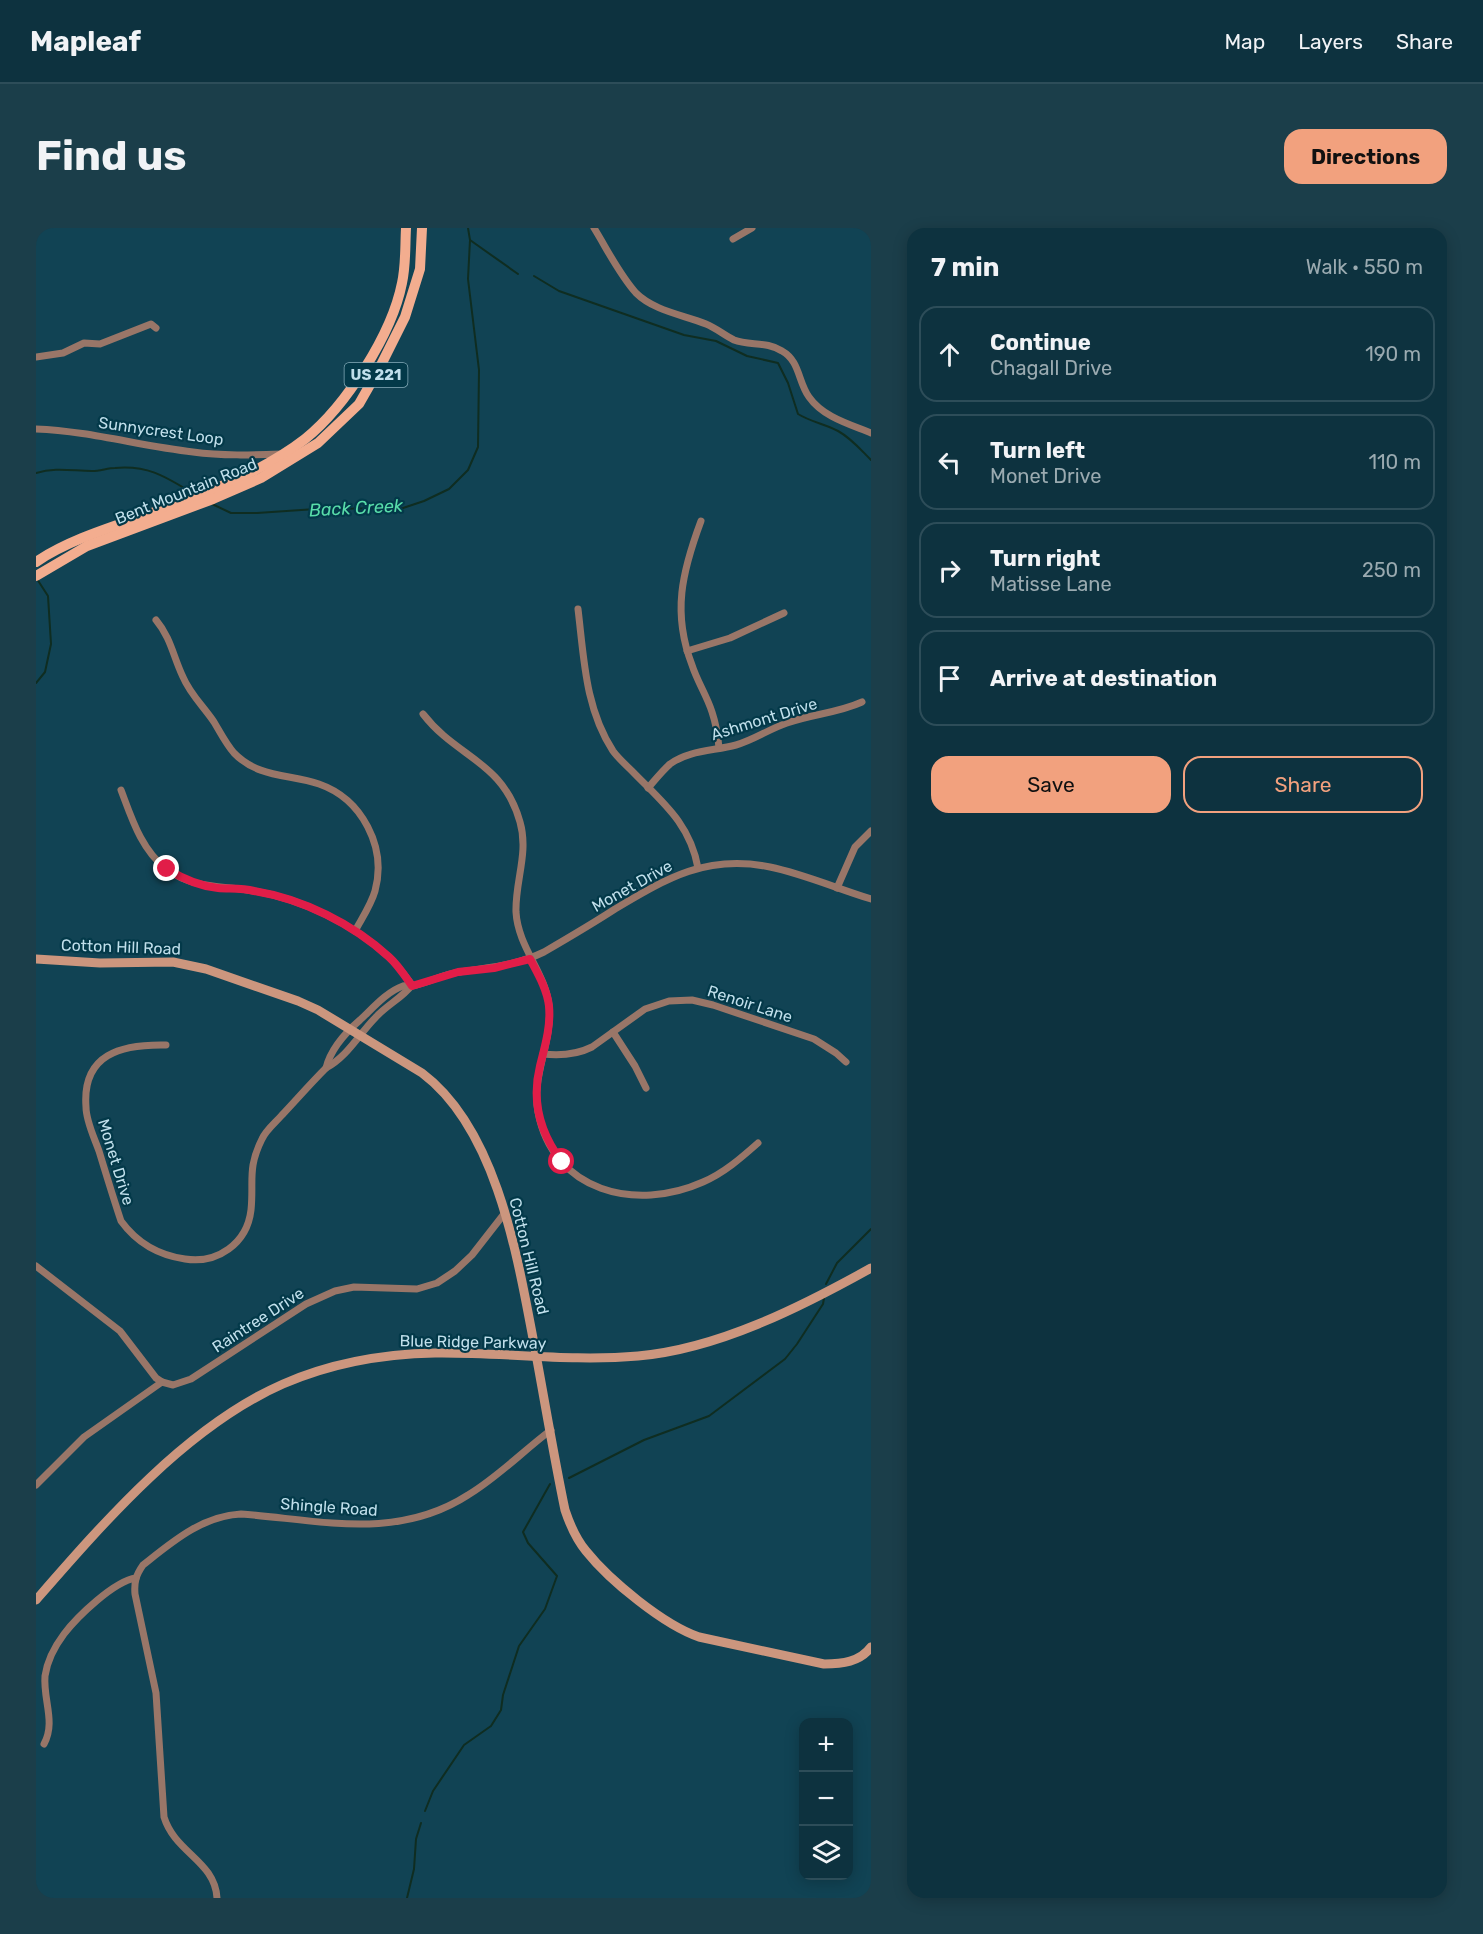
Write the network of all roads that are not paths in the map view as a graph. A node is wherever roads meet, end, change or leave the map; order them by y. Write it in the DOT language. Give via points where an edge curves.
graph roads {
  1 [pos="406,228"];
  2 [pos="422,228"];
  3 [pos="594,228"];
  4 [pos="752,228"];
  5 [pos="733,239"];
  6 [pos="156,328"];
  7 [pos="36,357"];
  8 [pos="36,429"];
  9 [pos="871,433"];
  10 [pos="281,454"];
  11 [pos="701,521"];
  12 [pos="36,562"];
  13 [pos="36,576"];
  14 [pos="578,609"];
  15 [pos="784,613"];
  16 [pos="156,620"];
  17 [pos="687,651"];
  18 [pos="862,702"];
  19 [pos="423,714"];
  20 [pos="719,748"];
  21 [pos="648,788"];
  22 [pos="121,790"];
  23 [pos="871,831"];
  24 [pos="698,868"];
  25 [pos="837,888"];
  26 [pos="871,899"];
  27 [pos="354,932"];
  28 [pos="36,959"];
  29 [pos="530,959"];
  30 [pos="412,986"];
  31 [pos="349,1030"];
  32 [pos="613,1032"];
  33 [pos="361,1036"];
  34 [pos="166,1045"];
  35 [pos="543,1054"];
  36 [pos="846,1062"];
  37 [pos="326,1068"];
  38 [pos="646,1088"];
  39 [pos="758,1143"];
  40 [pos="504,1214"];
  41 [pos="36,1266"];
  42 [pos="871,1268"];
  43 [pos="162,1382"];
  44 [pos="551,1430"];
  45 [pos="36,1485"];
  46 [pos="136,1578"];
  47 [pos="36,1600"];
  48 [pos="871,1647"];
  49 [pos="44,1744"];
  50 [pos="217,1898"];
  1 -- 10 [label="main road, Bent Mountain Road / US 221" via="403,277 392,318 338,407 305,439"];
  2 -- 13 [label="main road, Bent Mountain Road / US 221" via="420,269 405,317 359,404 318,442 261,478 213,500 87,546"];
  3 -- 9 [label="street" via="640,296 659,308 708,324 735,340 784,352 795,363 805,390 816,405 836,419"];
  4 -- 5 [label="street"];
  6 -- 7 [label="street" via="151,324 100,344 84,343 69,352"];
  8 -- 10 [label="street, Sunnycrest Loop" via="193,452"];
  10 -- 12 [label="main road, Bent Mountain Road / US 221" via="206,493 76,541"];
  11 -- 17 [label="street" via="682,580 681,614"];
  14 -- 21 [label="street" via="588,694 598,724 614,752"];
  15 -- 17 [label="street" via="730,638"];
  16 -- 27 [label="street" via="169,639 185,682 234,752 268,773 329,788 348,801 365,821 375,845 378,871 374,894"];
  17 -- 20 [label="street" via="712,713"];
  18 -- 20 [label="street, Ashmont Drive" via="847,710 794,720 746,742"];
  19 -- 29 [label="street" via="441,735 491,771 515,808 524,845 516,915"];
  20 -- 21 [label="street, Ashmont Drive" via="680,759"];
  21 -- 24 [label="street" via="681,823 692,843"];
  22 -- 27 [label="street" via="138,835 157,860 178,876 205,886 287,898"];
  23 -- 25 [label="street" via="855,846"];
  24 -- 25 [label="street, Monet Drive" via="762,866"];
  24 -- 29 [label="street, Monet Drive" via="654,885"];
  25 -- 26 [label="street, Monet Drive"];
  27 -- 30 [label="street" via="390,957"];
  28 -- 31 [label="street, Cotton Hill Road" via="190,964 298,1000"];
  29 -- 30 [label="street, Monet Drive" via="458,972"];
  29 -- 35 [label="street" via="543,984 549,1008"];
  30 -- 31 [label="street, Monet Drive" via="404,986 384,998"];
  30 -- 33 [label="street, Monet Drive" via="377,1016"];
  31 -- 33 [label="street, Cotton Hill Road"];
  31 -- 37 [label="street, Monet Drive" via="330,1055"];
  32 -- 35 [label="street, Renoir Lane" via="583,1052"];
  32 -- 36 [label="street, Renoir Lane" via="657,1004 692,1000 814,1039"];
  32 -- 38 [label="street"];
  33 -- 37 [label="street, Monet Drive"];
  33 -- 40 [label="street, Cotton Hill Road" via="422,1072 452,1100 481,1151"];
  34 -- 37 [label="street, Monet Drive" via="141,1044 102,1059 90,1073 86,1109 121,1221 147,1247 187,1259 214,1257 230,1249 240,1236 250,1212 250,1172 263,1136"];
  35 -- 39 [label="street" via="536,1098 541,1125 562,1162 593,1185 633,1196 666,1194 717,1175"];
  40 -- 43 [label="street, Raintree Drive" via="472,1255 437,1283 417,1289 354,1287 335,1291 306,1304 191,1379 173,1385"];
  40 -- 44 [label="street, Cotton Hill Road" via="524,1290"];
  41 -- 43 [label="street" via="120,1331"];
  42 -- 47 [label="street, Blue Ridge Parkway" via="790,1309 704,1343 661,1353 552,1358 434,1353 378,1358 327,1369 270,1390 194,1439 131,1498"];
  43 -- 45 [label="street, Raintree Drive" via="84,1437"];
  44 -- 46 [label="street, Shingle Road" via="483,1485 432,1513 397,1523 366,1525 241,1514 225,1516 180,1537 143,1566"];
  44 -- 48 [label="street, Cotton Hill Road" via="565,1510 576,1536 597,1562 664,1620 704,1638 824,1664 854,1660"];
  46 -- 49 [label="street, Shingle Road" via="124,1581 100,1599 71,1625 57,1645 45,1676 50,1726"];
  46 -- 50 [label="street" via="137,1610 156,1693 164,1817 178,1843 208,1871"];
}
